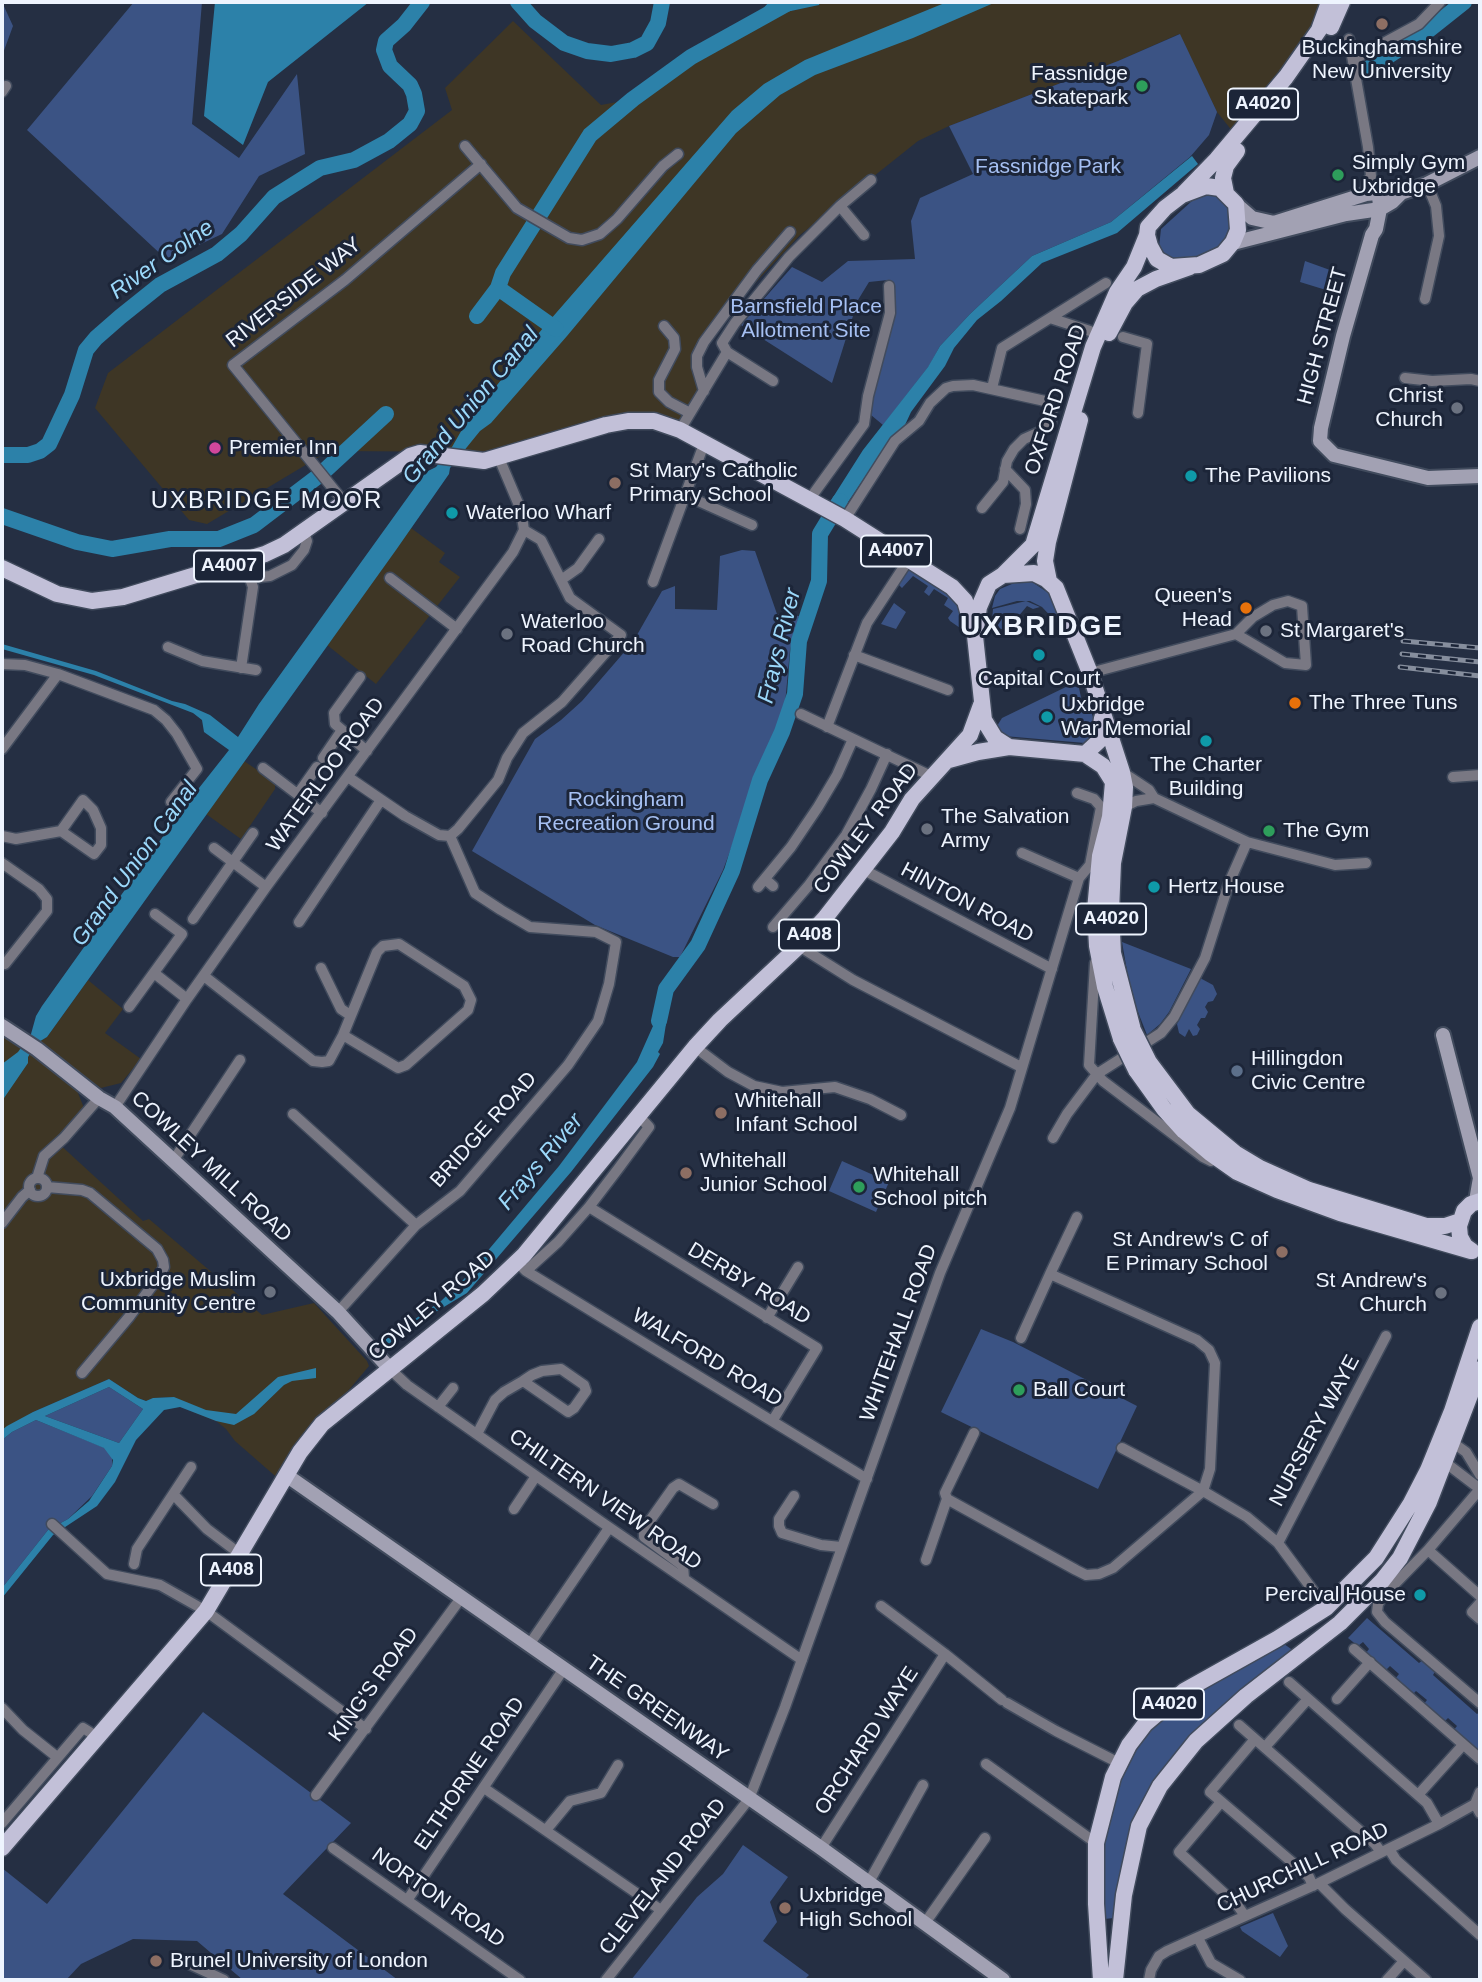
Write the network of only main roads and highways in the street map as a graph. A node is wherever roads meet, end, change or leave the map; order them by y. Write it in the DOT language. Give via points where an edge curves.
graph roads {
  1 [pos="1329,2"];
  2 [pos="1342,2"];
  3 [pos="1182,195"];
  4 [pos="1231,198"];
  5 [pos="1147,235"];
  6 [pos="1190,267"];
  7 [pos="2,568"];
  8 [pos="1003,575"];
  9 [pos="1049,581"];
  10 [pos="989,584"];
  11 [pos="952,587"];
  12 [pos="975,636"];
  13 [pos="981,705"];
  14 [pos="1101,712"];
  15 [pos="1009,747"];
  16 [pos="1085,754"];
  17 [pos="949,760"];
  18 [pos="1127,1034"];
  19 [pos="1142,1066"];
  20 [pos="1478,1201"];
  21 [pos="1460,1221"];
  22 [pos="1475,1253"];
  23 [pos="1480,1327"];
  24 [pos="1480,1369"];
  25 [pos="1447,1440"];
  26 [pos="1440,1459"];
  27 [pos="2,1849"];
  28 [pos="1125,1895"];
  29 [pos="1096,1904"];
  30 [pos="1101,1980"];
  31 [pos="1115,1980"];
  1 -- 3 [label="main road, A4020" via="1319,30 1286,77"];
  2 -- 4 [label="main road, A4020" via="1310,59 1227,163 1223,178"];
  3 -- 4 [label="main road" via="1213,186"];
  3 -- 5 [label="main road" via="1152,221"];
  4 -- 6 [label="main road" via="1238,230 1233,243 1223,254"];
  5 -- 6 [label="main road" via="1157,259 1171,267"];
  5 -- 8 [label="main road, OXFORD ROAD" via="1093,347 1035,541"];
  6 -- 9 [label="main road, OXFORD ROAD / A4020" via="1137,289 1108,335 1053,516 1045,562"];
  7 -- 11 [label="main road, A4007" via="57,594 92,601 123,597 275,550 410,456 434,454 473,461 499,458 582,431 628,421 654,421 680,430 842,517"];
  8 -- 9 [label="main road" via="1029,572"];
  8 -- 10 [label="main road, OXFORD ROAD"];
  9 -- 14 [label="main road, A4020" via="1056,588 1090,673"];
  10 -- 11 [label="main road, A4007"];
  10 -- 12 [label="main road" via="979,607"];
  11 -- 12 [label="main road, A4007" via="967,605"];
  12 -- 13 [label="main road"];
  13 -- 15 [label="main road" via="987,728"];
  13 -- 17 [label="main road, COWLEY ROAD / A408" via="974,728"];
  14 -- 16 [label="main road, A4020" via="1102,736"];
  14 -- 18 [label="main road, A4020" via="1125,787 1112,863 1111,912"];
  15 -- 16 [label="main road, COWLEY ROAD"];
  15 -- 17 [label="main road, COWLEY ROAD / A408"];
  16 -- 18 [label="main road, A4020" via="1103,766 1113,782 1095,910 1105,987"];
  17 -- 27 [label="main road, COWLEY ROAD / A408" via="912,799 864,870 799,946 695,1047 521,1267 383,1361 322,1424 286,1475 206,1611"];
  18 -- 19 [label="main road, A4020, bridge"];
  19 -- 21 [label="main road, A4020" via="1188,1114 1235,1153 1281,1178 1426,1226"];
  19 -- 22 [label="main road, A4020" via="1164,1109 1237,1172 1340,1213"];
  20 -- 21 [label="main road"];
  21 -- 22 [label="main road, A4020" via="1460,1237"];
  23 -- 25 [label="main road, A4020"];
  24 -- 25 [label="main road, A4020"];
  25 -- 26 [label="main road, A4020"];
  26 -- 28 [label="main road, A4020" via="1413,1536 1382,1580 1340,1623 1196,1741 1160,1786 1139,1826"];
  26 -- 29 [label="main road, A4020" via="1376,1558 1326,1608 1184,1691 1145,1724 1119,1763 1096,1843"];
  28 -- 29 [label="main road, A4020" via="1118,1913 1109,1920 1100,1916"];
  28 -- 31 [label="main road, A4020"];
  29 -- 30 [label="main road, A4020"];
}
